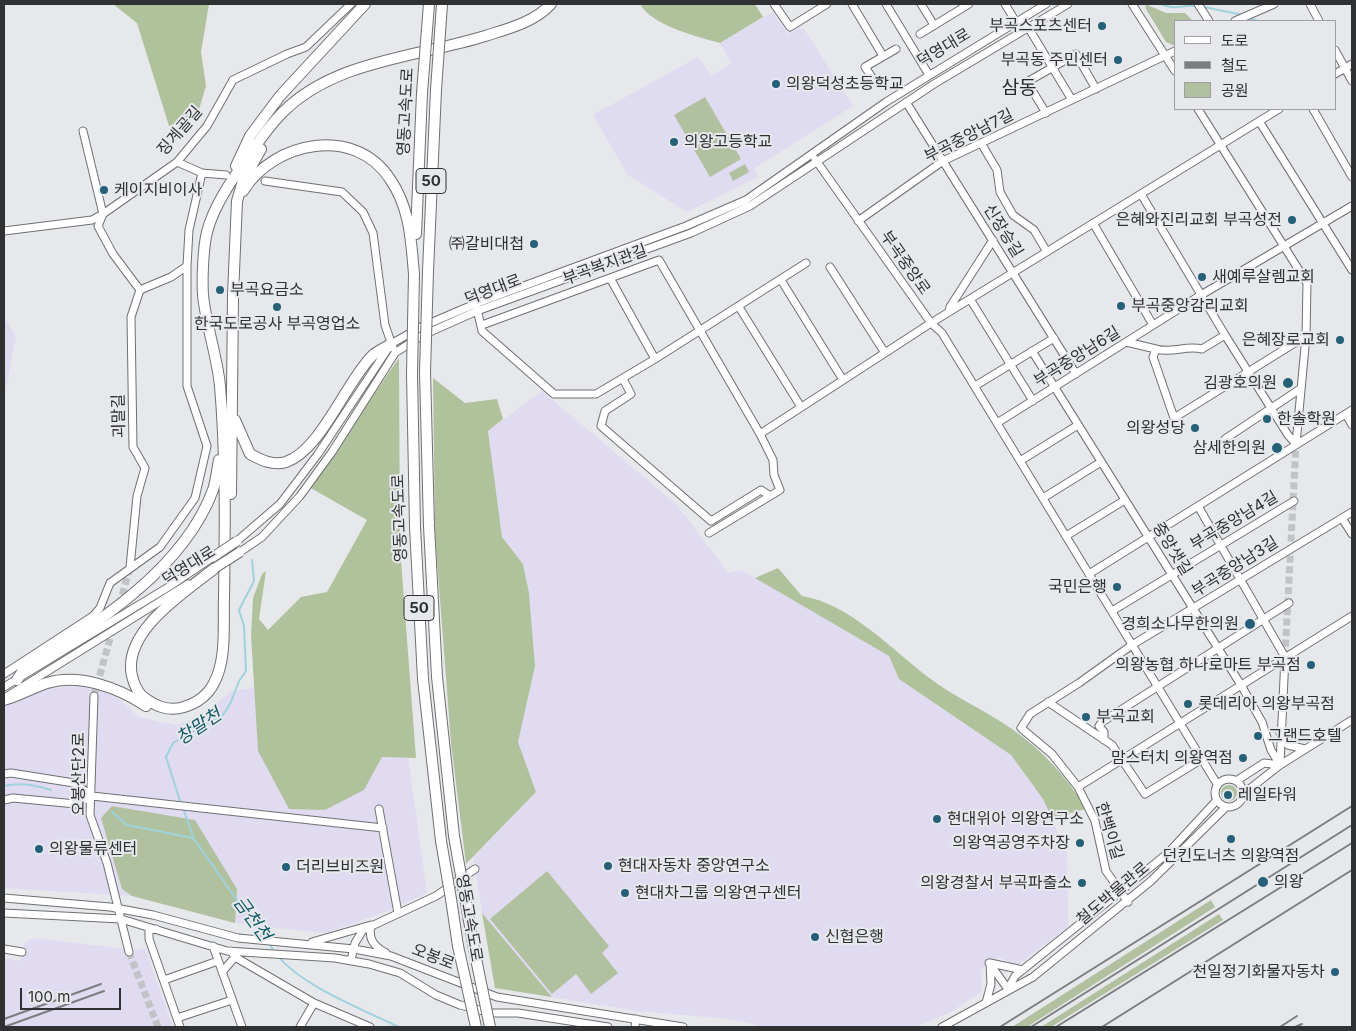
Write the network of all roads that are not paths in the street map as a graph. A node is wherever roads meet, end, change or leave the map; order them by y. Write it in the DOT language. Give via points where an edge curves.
graph roads {
  1 [pos="351,4"];
  2 [pos="366,4"];
  3 [pos="429,4"];
  4 [pos="442,4"];
  5 [pos="551,4"];
  6 [pos="559,4"];
  7 [pos="774,4"];
  8 [pos="827,4"];
  9 [pos="852,4"];
  10 [pos="886,4"];
  11 [pos="921,4"];
  12 [pos="969,4"];
  13 [pos="1005,4"];
  14 [pos="1046,4"];
  15 [pos="1068,4"];
  16 [pos="1132,4"];
  17 [pos="1198,4"];
  18 [pos="1274,4"];
  19 [pos="1310,4"];
  20 [pos="1208,20"];
  21 [pos="1238,20"];
  22 [pos="1318,20"];
  23 [pos="1016,22"];
  24 [pos="934,25"];
  25 [pos="1028,27"];
  26 [pos="920,34"];
  27 [pos="896,49"];
  28 [pos="1174,52"];
  29 [pos="1336,52"];
  30 [pos="883,56"];
  31 [pos="1165,56"];
  32 [pos="1352,64"];
  33 [pos="1052,67"];
  34 [pos="1345,68"];
  35 [pos="1174,70"];
  36 [pos="1336,73"];
  37 [pos="928,75"];
  38 [pos="873,79"];
  39 [pos="1352,81"];
  40 [pos="1096,89"];
  41 [pos="1072,100"];
  42 [pos="906,102"];
  43 [pos="1199,110"];
  44 [pos="1277,110"];
  45 [pos="1315,110"];
  46 [pos="1046,113"];
  47 [pos="1259,121"];
  48 [pos="83,131"];
  49 [pos="981,143"];
  50 [pos="1221,145"];
  51 [pos="812,155"];
  52 [pos="943,161"];
  53 [pos="177,162"];
  54 [pos="817,162"];
  55 [pos="202,173"];
  56 [pos="226,175"];
  57 [pos="1352,178"];
  58 [pos="265,181"];
  59 [pos="224,193"];
  60 [pos="1141,194"];
  61 [pos="237,201"];
  62 [pos="1352,206"];
  63 [pos="103,214"];
  64 [pos="858,221"];
  65 [pos="1323,223"];
  66 [pos="1093,224"];
  67 [pos="4,231"];
  68 [pos="992,240"];
  69 [pos="1284,246"];
  70 [pos="1047,252"];
  71 [pos="806,264"];
  72 [pos="187,266"];
  73 [pos="830,266"];
  74 [pos="1352,270"];
  75 [pos="1013,273"];
  76 [pos="414,274"];
  77 [pos="610,278"];
  78 [pos="781,280"];
  79 [pos="140,290"];
  80 [pos="1201,295"];
  81 [pos="970,299"];
  82 [pos="739,307"];
  83 [pos="476,308"];
  84 [pos="949,312"];
  85 [pos="931,324"];
  86 [pos="482,325"];
  87 [pos="1153,325"];
  88 [pos="701,331"];
  89 [pos="1225,335"];
  90 [pos="1306,336"];
  91 [pos="1054,338"];
  92 [pos="1126,342"];
  93 [pos="393,348"];
  94 [pos="1156,349"];
  95 [pos="1032,351"];
  96 [pos="884,353"];
  97 [pos="655,359"];
  98 [pos="1011,364"];
  99 [pos="1248,372"];
  100 [pos="1076,374"];
  101 [pos="623,379"];
  102 [pos="843,380"];
  103 [pos="975,386"];
  104 [pos="1054,387"];
  105 [pos="1300,389"];
  106 [pos="1033,400"];
  107 [pos="1270,406"];
  108 [pos="801,407"];
  109 [pos="232,412"];
  110 [pos="1349,412"];
  111 [pos="997,423"];
  112 [pos="1352,424"];
  113 [pos="1078,425"];
  114 [pos="760,434"];
  115 [pos="1225,439"];
  116 [pos="222,442"];
  117 [pos="1296,444"];
  118 [pos="1020,461"];
  119 [pos="1101,462"];
  120 [pos="770,496"];
  121 [pos="1043,498"];
  122 [pos="1125,500"];
  123 [pos="1294,501"];
  124 [pos="1198,506"];
  125 [pos="1352,512"];
  126 [pos="1342,518"];
  127 [pos="710,533"];
  128 [pos="1352,534"];
  129 [pos="1066,536"];
  130 [pos="1148,537"];
  131 [pos="237,541"];
  132 [pos="1220,544"];
  133 [pos="240,552"];
  134 [pos="213,557"];
  135 [pos="130,567"];
  136 [pos="215,568"];
  137 [pos="1089,574"];
  138 [pos="1172,575"];
  139 [pos="1242,580"];
  140 [pos="1289,603"];
  141 [pos="1193,609"];
  142 [pos="1112,612"];
  143 [pos="1352,616"];
  144 [pos="1264,618"];
  145 [pos="1132,645"];
  146 [pos="1217,648"];
  147 [pos="1285,657"];
  148 [pos="4,674"];
  149 [pos="17,680"];
  150 [pos="1158,686"];
  151 [pos="1241,686"];
  152 [pos="4,688"];
  153 [pos="94,696"];
  154 [pos="4,700"];
  155 [pos="1048,702"];
  156 [pos="1352,720"];
  157 [pos="1180,723"];
  158 [pos="1021,728"];
  159 [pos="1280,732"];
  160 [pos="1104,740"];
  161 [pos="1305,749"];
  162 [pos="1202,759"];
  163 [pos="1122,760"];
  164 [pos="1280,765"];
  165 [pos="4,774"];
  166 [pos="1236,781"];
  167 [pos="1218,784"];
  168 [pos="1078,787"];
  169 [pos="1243,794"];
  170 [pos="92,796"];
  171 [pos="4,800"];
  172 [pos="1216,801"];
  173 [pos="1226,808"];
  174 [pos="379,809"];
  175 [pos="383,828"];
  176 [pos="475,869"];
  177 [pos="1120,893"];
  178 [pos="4,898"];
  179 [pos="1128,902"];
  180 [pos="119,908"];
  181 [pos="4,912"];
  182 [pos="398,913"];
  183 [pos="120,918"];
  184 [pos="371,925"];
  185 [pos="160,929"];
  186 [pos="307,944"];
  187 [pos="213,946"];
  188 [pos="4,949"];
  189 [pos="354,949"];
  190 [pos="22,952"];
  191 [pos="130,952"];
  192 [pos="233,954"];
  193 [pos="391,956"];
  194 [pos="351,960"];
  195 [pos="218,961"];
  196 [pos="989,963"];
  197 [pos="1023,970"];
  198 [pos="222,972"];
  199 [pos="164,980"];
  200 [pos="1008,989"];
  201 [pos="232,1000"];
  202 [pos="314,1003"];
  203 [pos="986,1003"];
  204 [pos="491,1013"];
  205 [pos="177,1018"];
  206 [pos="635,1023"];
  207 [pos="354,1024"];
  208 [pos="180,1027"];
  209 [pos="242,1027"];
  210 [pos="300,1027"];
  211 [pos="370,1027"];
  212 [pos="476,1027"];
  213 [pos="484,1027"];
  214 [pos="490,1027"];
  215 [pos="608,1027"];
  216 [pos="682,1027"];
  217 [pos="942,1027"];
  1 -- 53 [label="street, 징계골길" via="306,47 233,80 207,126"];
  2 -- 59 [label="highway" via="310,62 250,136"];
  3 -- 76 [label="highway, 영동고속도로 / 50, bridge"];
  4 -- 214 [label="highway, 영동고속도로 / 50, bridge" via="425,372 429,526 437,677 454,836"];
  5 -- 59 [label="highway" via="523,23 505,30 343,73 284,111 258,142"];
  6 -- 61 [label="highway" via="551,13 508,36 346,79 316,96 289,114 264,144 242,181"];
  7 -- 8 [label="street" via="790,27"];
  9 -- 30 [label="street"];
  10 -- 37 [label="street"];
  11 -- 24 [label="street"];
  12 -- 24 [label="street"];
  13 -- 23 [label="street"];
  14 -- 23 [label="street, 덕영대로"];
  15 -- 25 [label="street, 덕영대로"];
  16 -- 31 [label="street"];
  17 -- 20 [label="street"];
  18 -- 21 [label="street"];
  19 -- 22 [label="street"];
  23 -- 37 [label="street, 덕영대로"];
  24 -- 26 [label="street"];
  25 -- 33 [label="street"];
  25 -- 42 [label="street, 덕영대로"];
  27 -- 30 [label="street"];
  28 -- 31 [label="street, 부곡중앙남7길"];
  29 -- 34 [label="street"];
  30 -- 38 [label="street" via="865,67"];
  31 -- 35 [label="street"];
  31 -- 40 [label="street, 부곡중앙남7길"];
  32 -- 34 [label="street"];
  33 -- 40 [label="street" via="1076,54"];
  33 -- 41 [label="street"];
  33 -- 46 [label="street" via="1028,82"];
  34 -- 36 [label="street"];
  34 -- 39 [label="street"];
  37 -- 51 [label="street, 덕영대로"];
  40 -- 41 [label="street, 부곡중앙남7길"];
  41 -- 46 [label="street, 부곡중앙남7길"];
  42 -- 52 [label="street, 신장승길"];
  42 -- 54 [label="street, 덕영대로"];
  43 -- 50 [label="street"];
  44 -- 47 [label="street"];
  45 -- 57 [label="street"];
  46 -- 49 [label="street, 부곡중앙남7길"];
  47 -- 50 [label="street"];
  47 -- 65 [label="street"];
  48 -- 63 [label="street"];
  49 -- 52 [label="street, 부곡중앙남7길"];
  49 -- 70 [label="street" via="997,170 1000,192 1014,215 1034,230"];
  50 -- 60 [label="street"];
  50 -- 69 [label="street"];
  51 -- 54 [label="street, 부곡중앙로"];
  51 -- 83 [label="street, 덕영대로" via="746,200"];
  52 -- 64 [label="street, 부곡중앙남7길"];
  52 -- 68 [label="street, 신장승길"];
  53 -- 55 [label="street"];
  53 -- 63 [label="street, 징계골길"];
  54 -- 64 [label="street, 부곡중앙로"];
  54 -- 83 [label="street, 덕영대로" via="750,206 691,233"];
  55 -- 56 [label="street"];
  55 -- 72 [label="street" via="190,230"];
  58 -- 93 [label="street" via="342,192 363,212 374,233 385,325"];
  59 -- 116 [label="highway" via="207,233 203,294 220,384"];
  60 -- 66 [label="street"];
  60 -- 80 [label="street"];
  61 -- 76 [label="highway" via="249,182 276,159 300,148 346,146 377,164 394,186 408,218"];
  61 -- 109 [label="highway"];
  62 -- 65 [label="street, 부곡중앙남6길"];
  63 -- 67 [label="street, 징계골길" via="92,220"];
  63 -- 79 [label="street" via="98,226 113,254"];
  64 -- 85 [label="street, 부곡중앙로"];
  65 -- 69 [label="street, 부곡중앙남6길"];
  65 -- 74 [label="street"];
  66 -- 70 [label="street"];
  66 -- 87 [label="street"];
  68 -- 75 [label="street, 신장승길"];
  68 -- 84 [label="street"];
  69 -- 80 [label="street, 부곡중앙남6길"];
  69 -- 90 [label="street" via="1307,283"];
  70 -- 75 [label="street"];
  71 -- 78 [label="street"];
  72 -- 79 [label="street" via="171,277"];
  72 -- 135 [label="street" via="187,386 206,446 195,498 160,547"];
  73 -- 96 [label="street"];
  75 -- 81 [label="street"];
  75 -- 91 [label="street, 신장승길"];
  76 -- 212 [label="highway, 영동고속도로 / 50, bridge" via="415,527 423,679 441,841 458,946"];
  77 -- 86 [label="street, 부곡복지관길"];
  77 -- 88 [label="street, 부곡복지관길" via="660,260"];
  77 -- 97 [label="street"];
  78 -- 82 [label="street"];
  78 -- 102 [label="street"];
  79 -- 135 [label="street, 괴말길" via="131,317 133,447 145,468 137,496"];
  80 -- 87 [label="street, 부곡중앙남6길"];
  80 -- 89 [label="street"];
  81 -- 84 [label="street"];
  81 -- 98 [label="street"];
  82 -- 88 [label="street"];
  82 -- 108 [label="street"];
  83 -- 86 [label="street"];
  83 -- 93 [label="street, 덕영대로" via="421,327"];
  84 -- 85 [label="street"];
  85 -- 96 [label="street"];
  85 -- 103 [label="street, 부곡중앙로" via="942,333"];
  86 -- 101 [label="street" via="482,331 554,394 596,394"];
  87 -- 92 [label="street, 부곡중앙남6길"];
  88 -- 97 [label="street"];
  88 -- 114 [label="street"];
  89 -- 94 [label="street" via="1202,349 1187,346 1165,352"];
  89 -- 99 [label="street"];
  90 -- 99 [label="street"];
  90 -- 105 [label="street"];
  91 -- 95 [label="street"];
  91 -- 100 [label="street, 신장승길"];
  92 -- 94 [label="street"];
  92 -- 100 [label="street, 부곡중앙남6길"];
  93 -- 109 [label="highway" via="372,356 311,444 285,462 274,464 250,454"];
  93 -- 131 [label="street, 덕영대로" via="285,498"];
  93 -- 133 [label="street, 덕영대로" via="332,452 300,496 262,536"];
  94 -- 99 [label="street" via="1153,357 1174,418"];
  95 -- 98 [label="street"];
  95 -- 104 [label="street, 중앙샛길"];
  96 -- 102 [label="street"];
  97 -- 101 [label="street"];
  98 -- 103 [label="street"];
  98 -- 106 [label="street"];
  99 -- 107 [label="street"];
  100 -- 104 [label="street, 부곡중앙남6길"];
  101 -- 120 [label="street" via="631,394 605,411 601,426 710,521 761,490"];
  102 -- 108 [label="street"];
  103 -- 111 [label="street, 부곡중앙로"];
  104 -- 106 [label="street, 부곡중앙남6길"];
  104 -- 113 [label="street, 중앙샛길"];
  105 -- 107 [label="street"];
  105 -- 117 [label="street"];
  106 -- 111 [label="street, 부곡중앙남6길"];
  107 -- 115 [label="street"];
  107 -- 117 [label="street"];
  108 -- 114 [label="street"];
  109 -- 154 [label="highway" via="229,634 221,682 210,700 195,709 165,714 114,690 68,678 48,682"];
  110 -- 112 [label="street"];
  110 -- 117 [label="street"];
  111 -- 118 [label="street, 부곡중앙로"];
  113 -- 118 [label="street"];
  113 -- 119 [label="street, 중앙샛길"];
  114 -- 120 [label="street" via="773,460 780,490"];
  116 -- 136 [label="highway" via="225,496 220,663 216,681 206,695 177,710 164,709 140,694 134,684 130,670 137,641 151,622"];
  116 -- 149 [label="highway" via="213,490 197,522 179,546 120,606 24,669"];
  117 -- 124 [label="street"];
  118 -- 121 [label="street, 부곡중앙로"];
  119 -- 121 [label="street"];
  119 -- 122 [label="street, 중앙샛길"];
  120 -- 127 [label="street"];
  121 -- 129 [label="street, 부곡중앙로"];
  122 -- 129 [label="street"];
  122 -- 130 [label="street, 중앙샛길"];
  123 -- 132 [label="street, 부곡중앙남4길"];
  124 -- 130 [label="street"];
  124 -- 132 [label="street"];
  125 -- 126 [label="street, 부곡중앙남3길"];
  126 -- 128 [label="street"];
  126 -- 139 [label="street, 부곡중앙남3길"];
  129 -- 137 [label="street, 부곡중앙로"];
  130 -- 137 [label="street"];
  130 -- 138 [label="street, 중앙샛길"];
  131 -- 134 [label="main road, 덕영대로, bridge"];
  132 -- 138 [label="street, 부곡중앙남4길"];
  132 -- 139 [label="street"];
  133 -- 136 [label="main road, 덕영대로, bridge"];
  134 -- 149 [label="street, 덕영대로"];
  135 -- 148 [label="street" via="110,583 100,608 93,616"];
  136 -- 154 [label="street, 덕영대로"];
  137 -- 142 [label="street, 부곡중앙로"];
  138 -- 141 [label="street, 중앙샛길"];
  138 -- 142 [label="street, 부곡중앙남4길"];
  139 -- 141 [label="street, 부곡중앙남3길"];
  139 -- 144 [label="street"];
  140 -- 144 [label="street"];
  141 -- 145 [label="street, 부곡중앙남3길"];
  141 -- 146 [label="street, 중앙샛길"];
  142 -- 145 [label="street, 부곡중앙로"];
  143 -- 147 [label="street"];
  144 -- 146 [label="street"];
  144 -- 147 [label="street"];
  145 -- 150 [label="street, 부곡중앙로"];
  145 -- 155 [label="street, 부곡중앙남3길"];
  146 -- 150 [label="street"];
  146 -- 151 [label="street, 중앙샛길"];
  147 -- 151 [label="street"];
  147 -- 159 [label="street"];
  149 -- 152 [label="street, 덕영대로"];
  150 -- 157 [label="street, 부곡중앙로"];
  150 -- 160 [label="street" via="1102,722 1099,726 1104,732"];
  151 -- 157 [label="street"];
  151 -- 164 [label="street, 중앙샛길" via="1262,722 1270,750"];
  153 -- 170 [label="street, 오봉산단2로"];
  155 -- 158 [label="street, 부곡중앙남3길" via="1030,714"];
  155 -- 160 [label="street"];
  156 -- 161 [label="street"];
  157 -- 162 [label="street, 부곡중앙로"];
  157 -- 163 [label="street"];
  158 -- 168 [label="street, 한백이길" via="1052,754"];
  159 -- 161 [label="street" via="1288,745"];
  159 -- 164 [label="street"];
  160 -- 163 [label="street" via="1112,745"];
  161 -- 164 [label="street"];
  162 -- 163 [label="street" via="1145,794"];
  162 -- 167 [label="street, 부곡중앙로"];
  163 -- 168 [label="street"];
  164 -- 166 [label="street" via="1264,763"];
  164 -- 169 [label="street"];
  165 -- 170 [label="street" via="74,783"];
  166 -- 167 [label="street" via="1226,779"];
  166 -- 169 [label="street"];
  167 -- 172 [label="street" via="1214,794"];
  168 -- 177 [label="street, 한백이길" via="1095,821 1106,871"];
  169 -- 173 [label="street" via="1238,805"];
  170 -- 171 [label="street" via="76,804"];
  170 -- 175 [label="street"];
  170 -- 180 [label="street, 오봉산단2로" via="90,815"];
  172 -- 173 [label="street"];
  172 -- 177 [label="street, 철도박물관로" via="1189,833"];
  173 -- 179 [label="street, 철도박물관로"];
  174 -- 175 [label="street"];
  175 -- 182 [label="street"];
  176 -- 182 [label="street" via="436,896"];
  177 -- 179 [label="street, 한백이길"];
  177 -- 197 [label="street, 철도박물관로"];
  178 -- 180 [label="street"];
  179 -- 200 [label="street, 철도박물관로" via="1033,977"];
  180 -- 183 [label="street, 오봉산단2로"];
  180 -- 186 [label="street, 오봉로" via="238,938"];
  181 -- 183 [label="street"];
  182 -- 184 [label="street"];
  183 -- 185 [label="street"];
  183 -- 191 [label="street, 오봉산단2로"];
  184 -- 186 [label="street"];
  184 -- 189 [label="street" via="359,935"];
  184 -- 193 [label="street" via="371,940"];
  185 -- 187 [label="street"];
  185 -- 199 [label="street" via="152,929 148,933"];
  186 -- 189 [label="street, 오봉로"];
  187 -- 192 [label="street"];
  187 -- 195 [label="street"];
  188 -- 190 [label="street"];
  189 -- 193 [label="street, 오봉로"];
  189 -- 194 [label="street"];
  192 -- 194 [label="street, 오봉로" via="246,952"];
  192 -- 198 [label="street"];
  192 -- 202 [label="street"];
  193 -- 206 [label="street, 오봉로" via="497,997"];
  194 -- 204 [label="street, 오봉로" via="388,968 449,1001"];
  195 -- 198 [label="street"];
  195 -- 199 [label="street"];
  196 -- 197 [label="street"];
  196 -- 200 [label="street"];
  196 -- 203 [label="street" via="991,984"];
  197 -- 200 [label="street, 철도박물관로" via="1015,976"];
  198 -- 201 [label="street"];
  199 -- 205 [label="street"];
  200 -- 203 [label="street, 철도박물관로"];
  201 -- 205 [label="street"];
  201 -- 209 [label="street"];
  202 -- 207 [label="street"];
  202 -- 210 [label="street"];
  203 -- 217 [label="street, 철도박물관로"];
  204 -- 213 [label="street"];
  204 -- 215 [label="street, 오봉로" via="518,1013"];
  205 -- 208 [label="street"];
  206 -- 216 [label="street"];
  207 -- 211 [label="street"];
}
